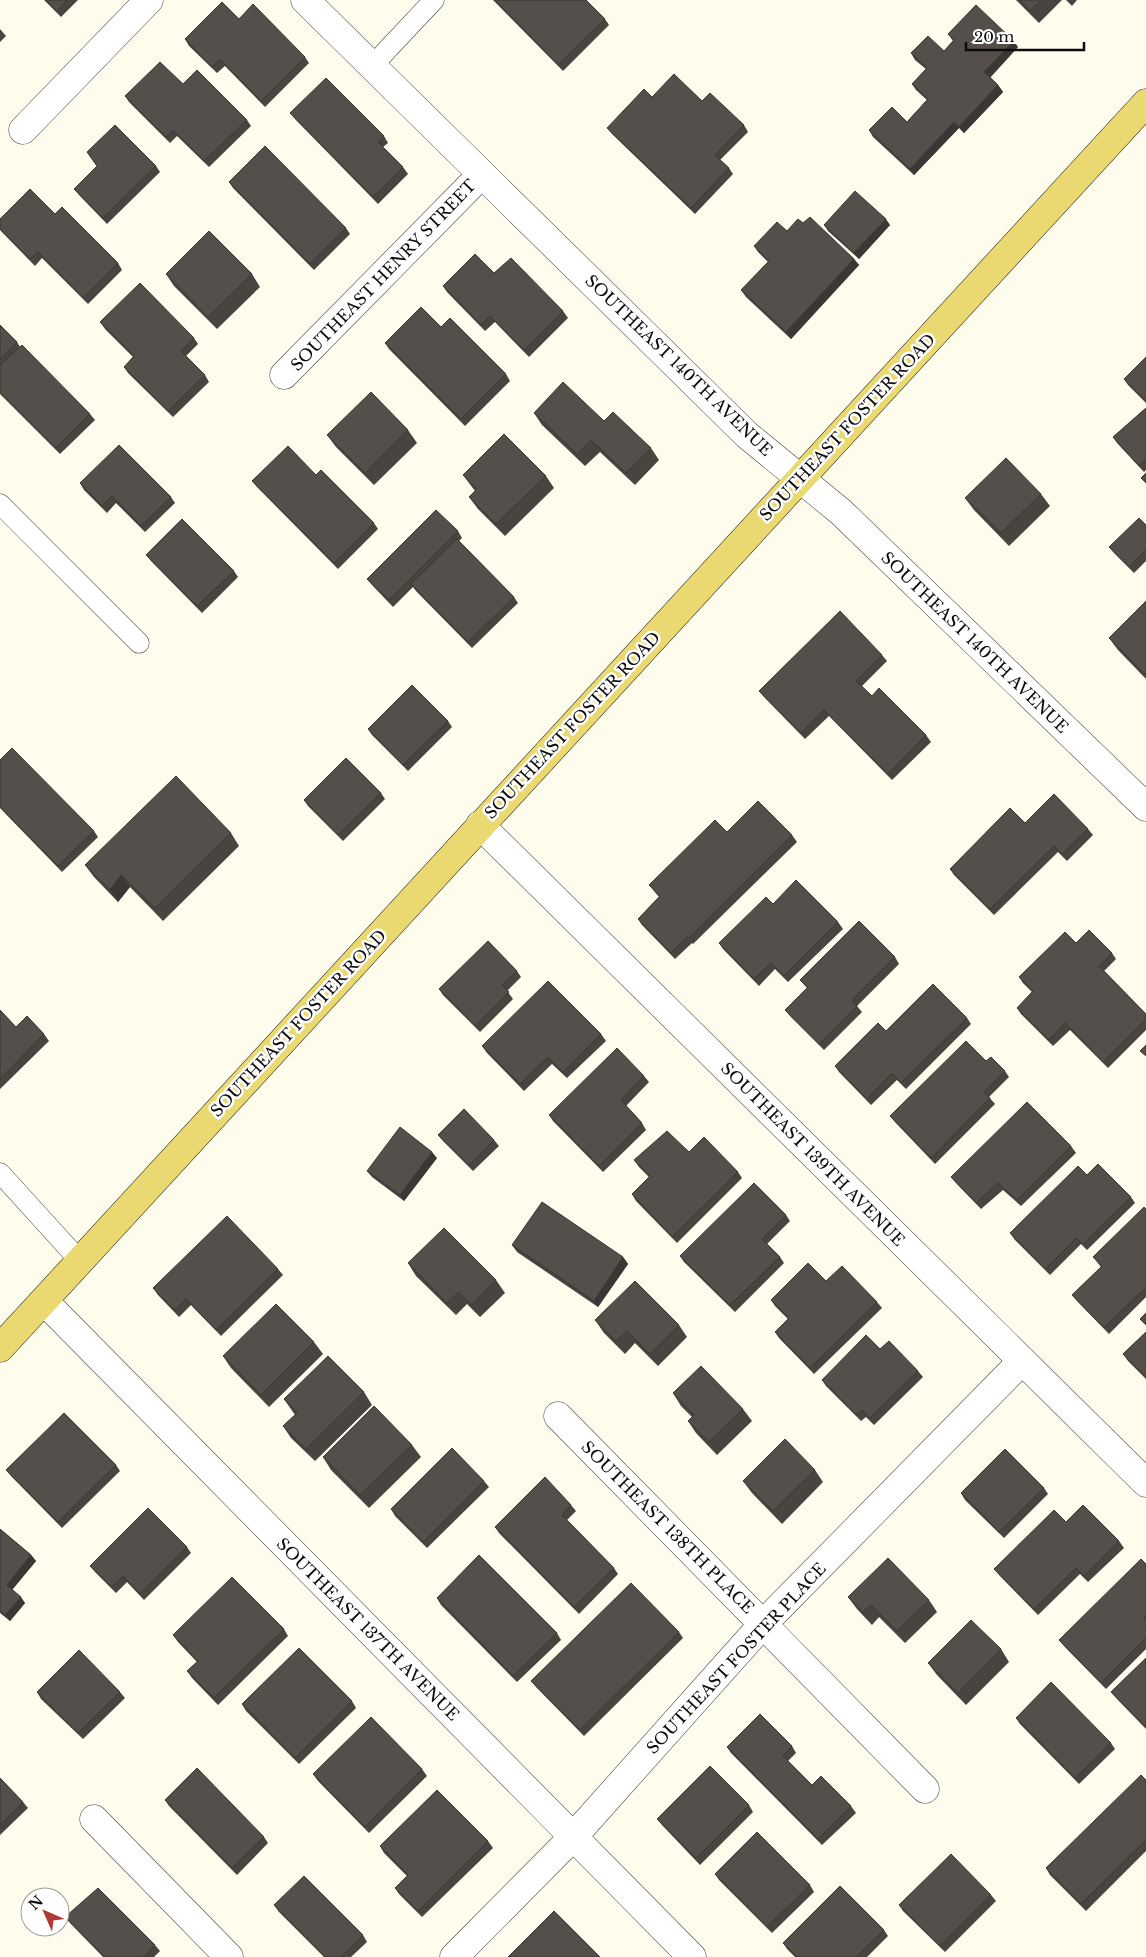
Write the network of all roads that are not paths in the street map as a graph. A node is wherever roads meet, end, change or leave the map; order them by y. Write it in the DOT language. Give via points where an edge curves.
graph roads {
  1 [pos="149,0"];
  2 [pos="305,0"];
  3 [pos="434,0"];
  4 [pos="372,66"];
  5 [pos="1146,103"];
  6 [pos="23,130"];
  7 [pos="482,174"];
  8 [pos="284,375"];
  9 [pos="800,478"];
  10 [pos="0,504"];
  11 [pos="139,643"];
  12 [pos="1146,808"];
  13 [pos="480,825"];
  14 [pos="0,1173"];
  15 [pos="80,1261"];
  16 [pos="44,1301"];
  17 [pos="0,1348"];
  18 [pos="1022,1361"];
  19 [pos="558,1416"];
  20 [pos="1146,1483"];
  21 [pos="763,1624"];
  22 [pos="925,1789"];
  23 [pos="94,1819"];
  24 [pos="573,1837"];
  25 [pos="229,1957"];
  26 [pos="454,1957"];
  27 [pos="692,1957"];
  1 -- 6 [label="street"];
  2 -- 4 [label="street, SOUTHEAST 140TH AVENUE"];
  3 -- 4 [label="lane"];
  4 -- 7 [label="street, SOUTHEAST 140TH AVENUE"];
  5 -- 9 [label="main road, SOUTHEAST FOSTER ROAD"];
  7 -- 8 [label="street, SOUTHEAST HENRY STREET"];
  7 -- 9 [label="street, SOUTHEAST 140TH AVENUE" via="747,435"];
  9 -- 12 [label="street, SOUTHEAST 140TH AVENUE" via="841,512"];
  9 -- 13 [label="main road, SOUTHEAST FOSTER ROAD"];
  10 -- 11 [label="lane"];
  13 -- 15 [label="main road, SOUTHEAST FOSTER ROAD"];
  13 -- 18 [label="street, SOUTHEAST 139TH AVENUE"];
  14 -- 15 [label="lane"];
  15 -- 16 [label="main road, SOUTHEAST FOSTER ROAD"];
  16 -- 17 [label="main road, SOUTHEAST FOSTER ROAD"];
  16 -- 24 [label="street, SOUTHEAST 137TH AVENUE"];
  18 -- 20 [label="street, SOUTHEAST 139TH AVENUE"];
  18 -- 21 [label="street, SOUTHEAST FOSTER PLACE"];
  19 -- 21 [label="street, SOUTHEAST 138TH PLACE"];
  21 -- 22 [label="street, SOUTHEAST 138TH PLACE"];
  21 -- 24 [label="street, SOUTHEAST FOSTER PLACE"];
  23 -- 25 [label="street"];
  24 -- 26 [label="street, SOUTHEAST FOSTER PLACE"];
  24 -- 27 [label="street, SOUTHEAST 137TH AVENUE"];
}
